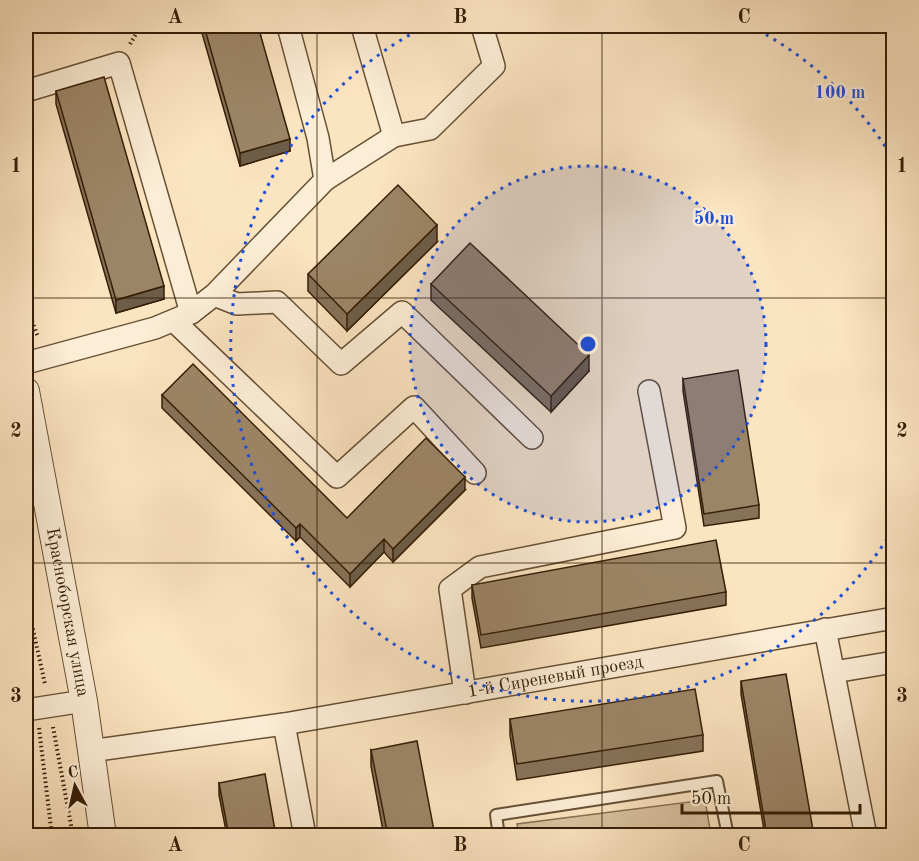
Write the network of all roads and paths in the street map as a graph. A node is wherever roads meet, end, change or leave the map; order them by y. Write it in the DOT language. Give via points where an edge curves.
graph roads {
  1 [pos="288,26"];
  2 [pos="362,26"];
  3 [pos="482,26"];
  4 [pos="26,90"];
  5 [pos="394,136"];
  6 [pos="324,180"];
  7 [pos="214,295"];
  8 [pos="182,317"];
  9 [pos="26,363"];
  10 [pos="26,391"];
  11 [pos="649,391"];
  12 [pos="532,438"];
  13 [pos="475,473"];
  14 [pos="894,618"];
  15 [pos="825,629"];
  16 [pos="26,660"];
  17 [pos="894,662"];
  18 [pos="834,672"];
  19 [pos="465,693"];
  20 [pos="84,701"];
  21 [pos="31,710"];
  22 [pos="284,724"];
  23 [pos="90,751"];
  24 [pos="52,836"];
  25 [pos="103,836"];
  26 [pos="305,836"];
  27 [pos="499,836"];
  28 [pos="728,836"];
  29 [pos="867,836"];
  1 -- 6 [label="street" via="318,138"];
  2 -- 5 [label="street"];
  3 -- 5 [label="street" via="494,66 430,129"];
  4 -- 8 [label="street" via="119,63"];
  5 -- 6 [label="street"];
  6 -- 7 [label="street"];
  7 -- 8 [label="street"];
  7 -- 12 [label="street" via="237,304 277,302 341,364 402,312"];
  8 -- 9 [label="street"];
  8 -- 13 [label="street" via="337,477 414,407"];
  10 -- 20 [label="street, Красноборская улица"];
  11 -- 19 [label="street" via="675,528 480,567 450,589"];
  14 -- 15 [label="street, 1-й Сиреневый проезд"];
  15 -- 18 [label="street"];
  15 -- 19 [label="street, 1-й Сиреневый проезд"];
  16 -- 21 [label="path"];
  17 -- 18 [label="street"];
  18 -- 29 [label="street"];
  19 -- 22 [label="street, 1-й Сиреневый проезд"];
  20 -- 21 [label="street"];
  20 -- 23 [label="street, Красноборская улица"];
  21 -- 24 [label="path"];
  22 -- 23 [label="street, 1-й Сиреневый проезд"];
  22 -- 26 [label="street"];
  23 -- 25 [label="street, Красноборская улица"];
  27 -- 28 [label="lane" via="495,815 717,781"];
}
